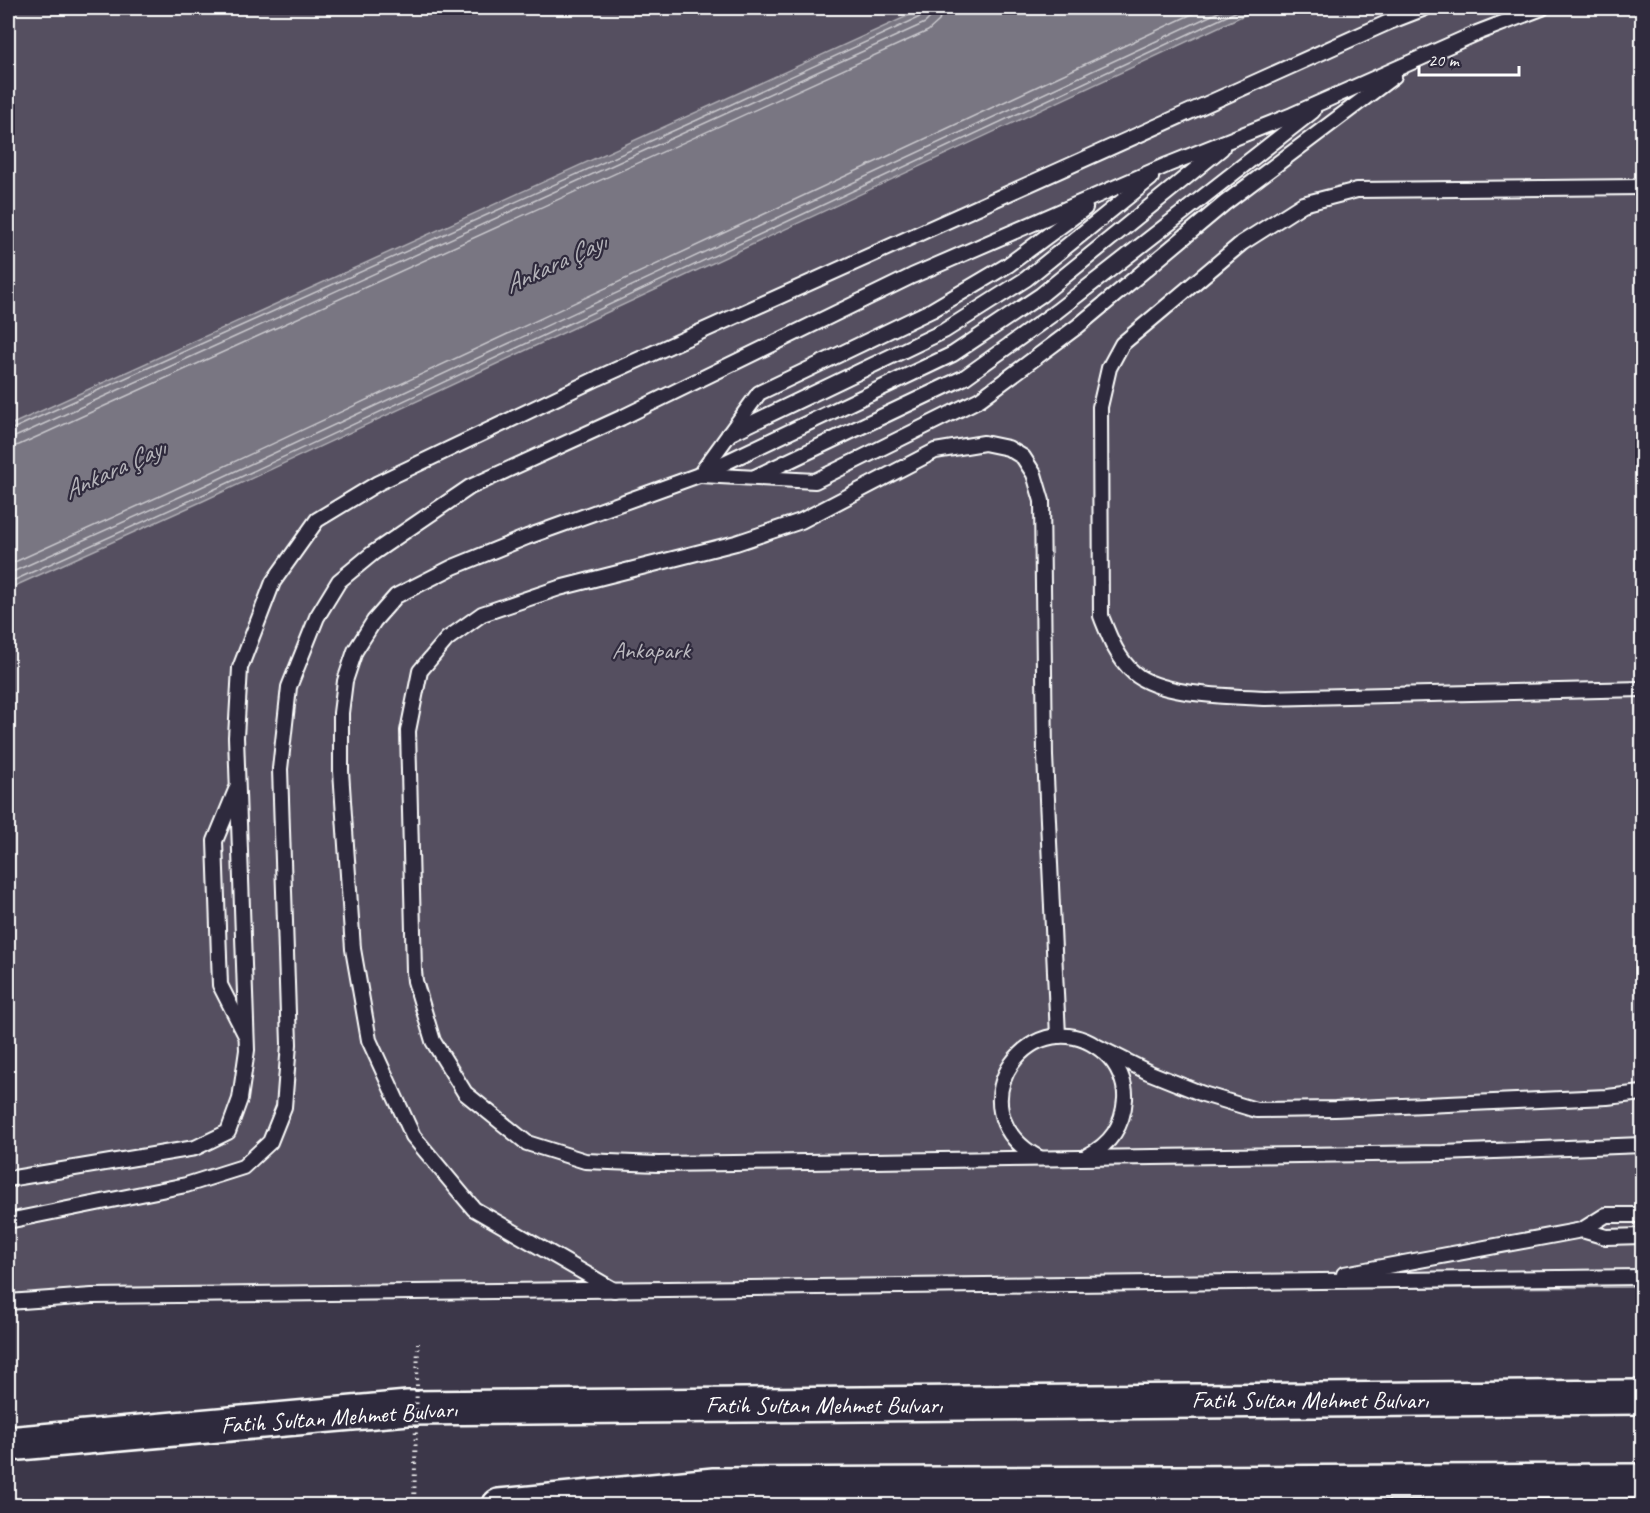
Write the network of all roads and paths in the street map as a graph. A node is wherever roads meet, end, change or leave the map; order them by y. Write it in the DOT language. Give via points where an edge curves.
graph roads {
  1 [pos="1425,8"];
  2 [pos="1542,8"];
  3 [pos="1412,62"];
  4 [pos="1329,99"];
  5 [pos="1233,140"];
  6 [pos="1167,165"];
  7 [pos="1642,187"];
  8 [pos="1103,195"];
  9 [pos="729,434"];
  10 [pos="699,475"];
  11 [pos="753,478"];
  12 [pos="1642,689"];
  13 [pos="237,785"];
  14 [pos="1058,1036"];
  15 [pos="247,1037"];
  16 [pos="1096,1046"];
  17 [pos="1642,1093"];
  18 [pos="1642,1145"];
  19 [pos="1083,1158"];
  20 [pos="1041,1159"];
  21 [pos="8,1179"];
  22 [pos="1642,1215"];
  23 [pos="8,1221"];
  24 [pos="1582,1230"];
  25 [pos="1642,1236"];
  26 [pos="1642,1277"];
  27 [pos="1306,1281"];
  28 [pos="614,1290"];
  29 [pos="8,1302"];
  30 [pos="418,1343"];
  31 [pos="1642,1398"];
  32 [pos="8,1444"];
  33 [pos="1258,1482"];
  34 [pos="1641,1482"];
  35 [pos="1487,1494"];
  36 [pos="660,1498"];
  37 [pos="414,1506"];
  38 [pos="499,1506"];
  39 [pos="1225,1506"];
  1 -- 13 [label="lane" via="598,378 378,483 317,520 273,582 240,668"];
  2 -- 3 [label="lane"];
  3 -- 4 [label="lane"];
  3 -- 11 [label="lane" via="1225,203 1078,326 980,399 815,481"];
  4 -- 5 [label="lane"];
  4 -- 11 [label="lane" via="1066,304 964,377"];
  5 -- 6 [label="lane"];
  5 -- 10 [label="lane" via="1041,295 953,354"];
  6 -- 8 [label="lane"];
  6 -- 9 [label="lane" via="1026,279 944,331"];
  7 -- 12 [label="lane" via="1357,190 1303,204 1242,243 1122,344 1109,368 1100,408 1101,616 1113,647 1134,674 1167,689 1265,698"];
  8 -- 9 [label="lane" via="1008,266 932,310 759,393"];
  8 -- 23 [label="lane" via="912,276 470,487 339,581 316,617 289,687 280,770 289,1044 284,1107 270,1142 243,1167 186,1185"];
  9 -- 10 [label="lane"];
  10 -- 11 [label="lane"];
  10 -- 28 [label="lane" via="527,537 453,567 396,596 355,651 345,681 341,714 352,949 369,1040 413,1136 474,1209"];
  13 -- 15 [label="lane"];
  13 -- 15 [label="lane" via="215,841 220,985"];
  14 -- 16 [label="lane" via="1078,1038"];
  14 -- 20 [label="lane" via="1021,1051 1001,1083 999,1103 1003,1122 1013,1138"];
  14 -- 20 [label="lane" via="1045,756 1042,501 1034,474 1023,457 1008,448 984,443 935,450 801,521 736,543 559,588 482,614 447,639 420,671 408,731 415,981 433,1041 465,1093 527,1143 585,1161 658,1164"];
  15 -- 21 [label="lane" via="240,1099 228,1132 195,1148"];
  16 -- 17 [label="lane" via="1203,1094 1256,1110"];
  16 -- 19 [label="lane" via="1111,1059 1121,1076 1123,1116 1115,1134 1101,1149"];
  18 -- 19 [label="lane" via="1443,1153"];
  19 -- 20 [label="lane"];
  22 -- 24 [label="lane" via="1606,1215"];
  24 -- 25 [label="lane" via="1606,1237"];
  24 -- 27 [label="lane"];
  26 -- 27 [label="lane"];
  27 -- 28 [label="lane"];
  28 -- 29 [label="lane" via="92,1296"];
  30 -- 37 [label="path, bridge"];
  31 -- 32 [label="highway, Fatih Sultan Mehmet Bulvarı" via="408,1408"];
  33 -- 35 [label="highway"];
  33 -- 36 [label="highway" via="714,1485"];
  33 -- 39 [label="lane"];
  34 -- 35 [label="highway"];
  36 -- 38 [label="highway"];
}
